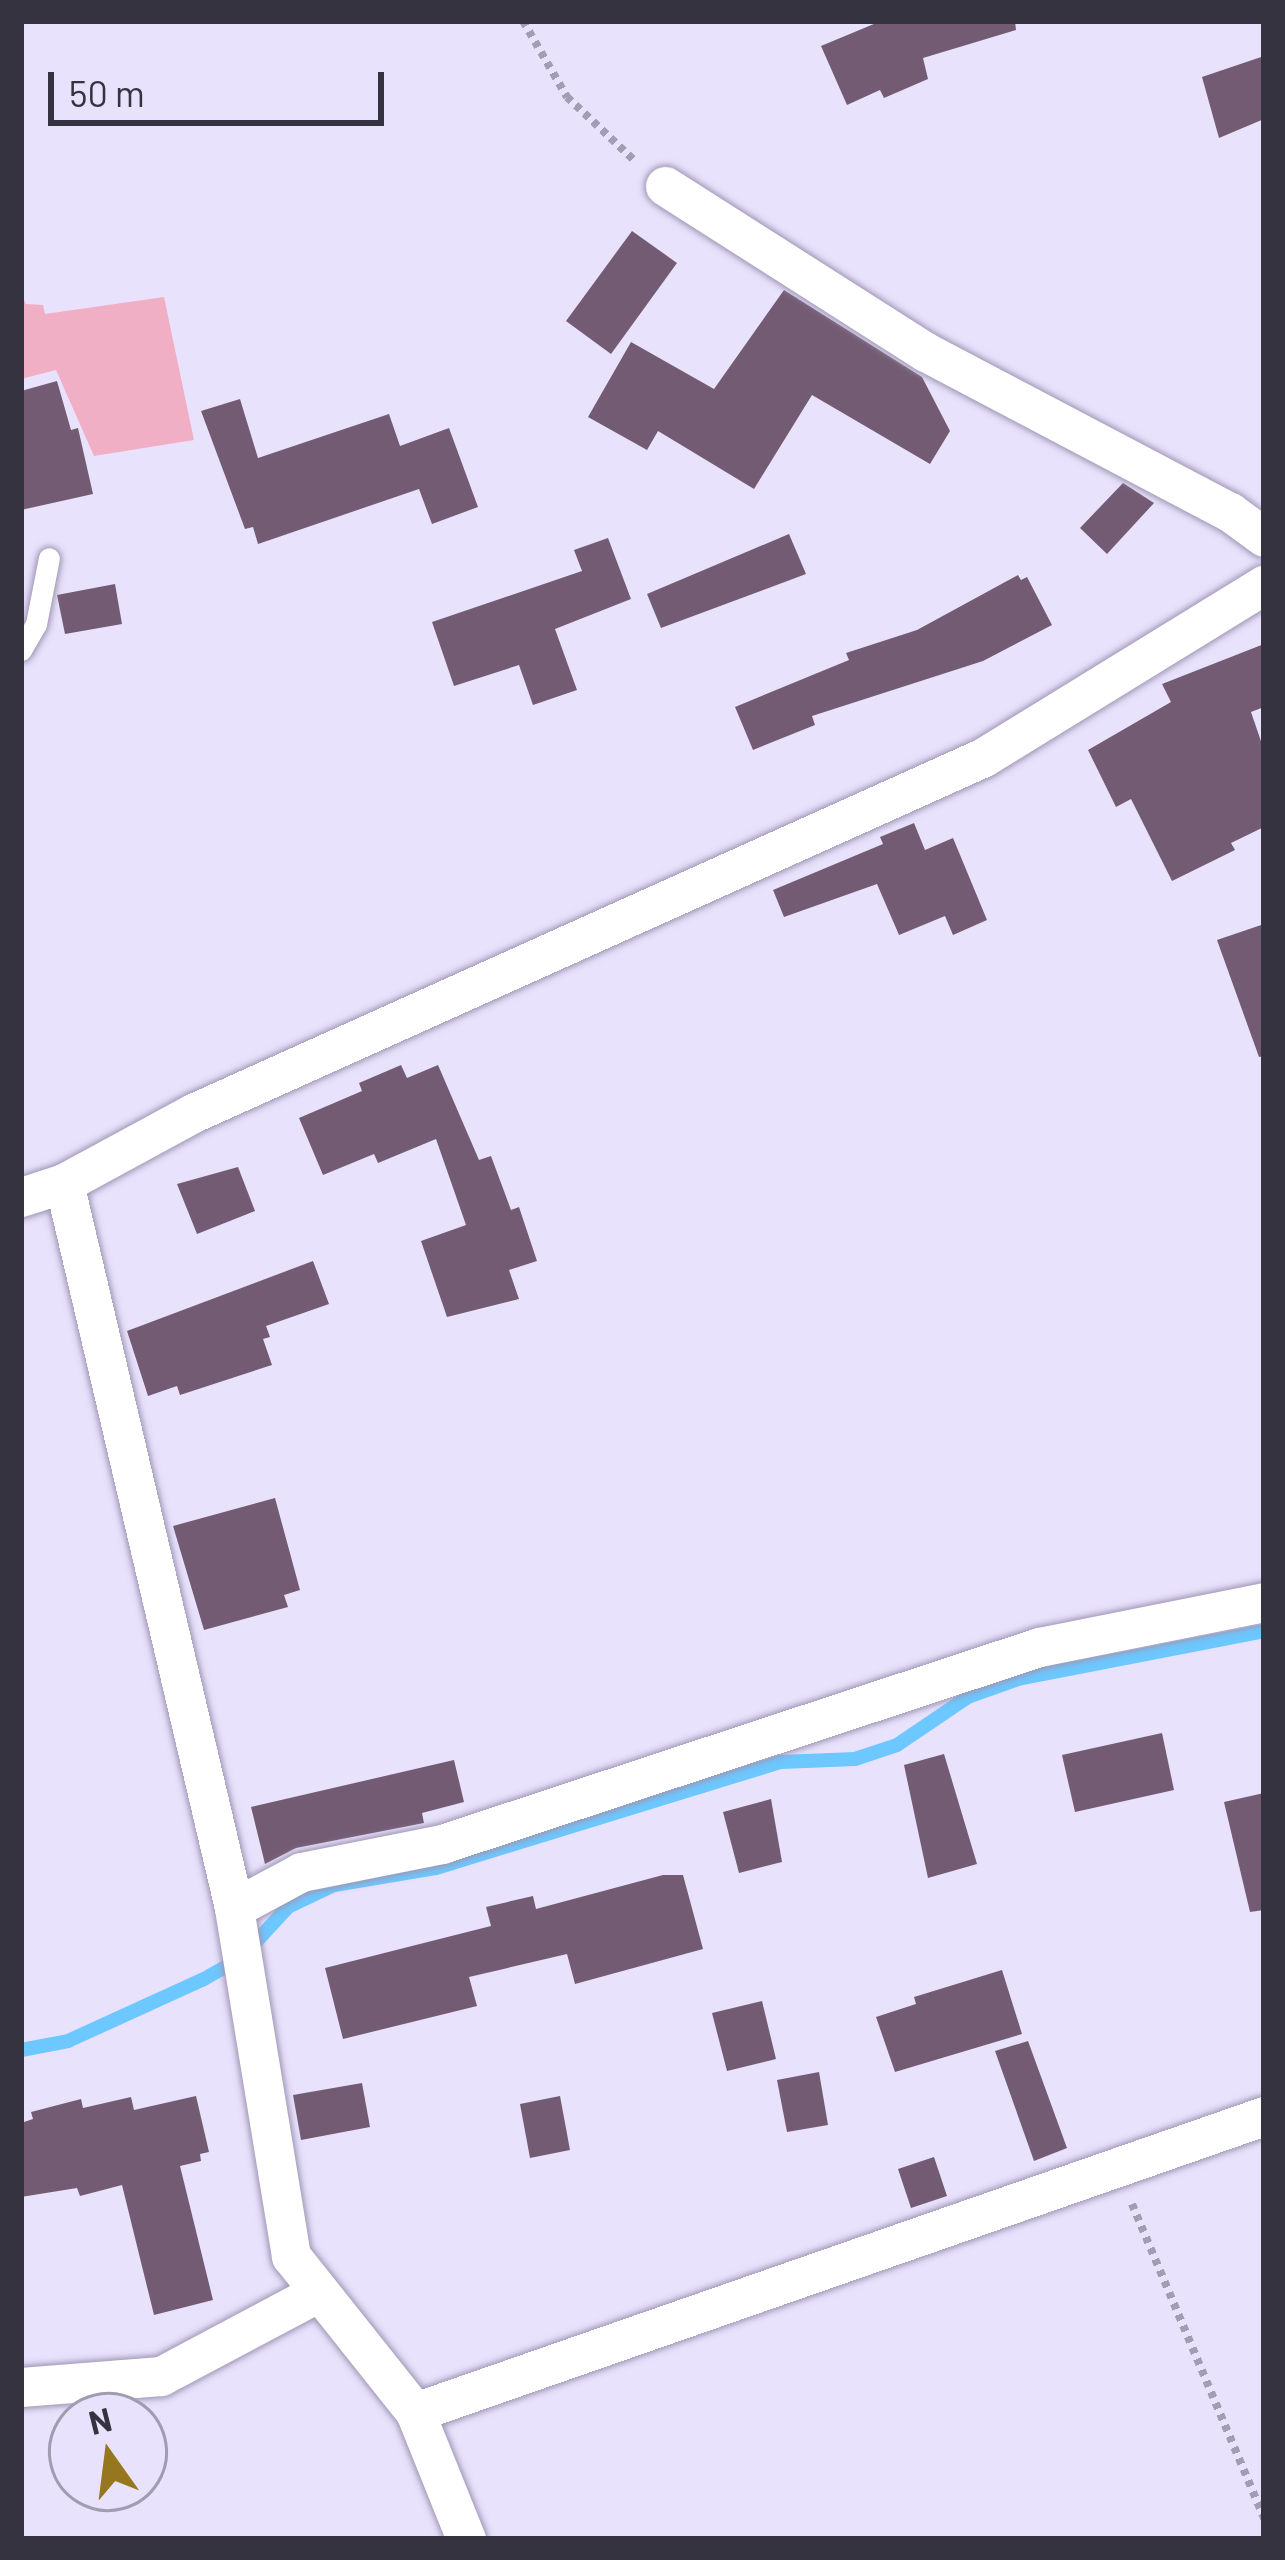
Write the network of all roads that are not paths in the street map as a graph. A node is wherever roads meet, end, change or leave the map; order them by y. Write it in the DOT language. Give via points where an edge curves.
graph roads {
  1 [pos="665,186"];
  2 [pos="1264,537"];
  3 [pos="49,558"];
  4 [pos="1264,585"];
  5 [pos="21,650"];
  6 [pos="64,1183"];
  7 [pos="21,1197"];
  8 [pos="1264,1602"];
  9 [pos="233,1908"];
  10 [pos="1264,2116"];
  11 [pos="319,2292"];
  12 [pos="21,2387"];
  13 [pos="415,2412"];
  14 [pos="466,2539"];
  1 -- 2 [label="street" via="926,352"];
  3 -- 5 [label="lane" via="36,624"];
  4 -- 6 [label="street" via="984,757 193,1113"];
  6 -- 7 [label="street"];
  6 -- 9 [label="street"];
  8 -- 9 [label="street" via="1039,1647 442,1844 301,1872"];
  9 -- 11 [label="street" via="291,2256"];
  10 -- 13 [label="street"];
  11 -- 12 [label="street" via="161,2376"];
  11 -- 13 [label="street"];
  13 -- 14 [label="street"];
}
